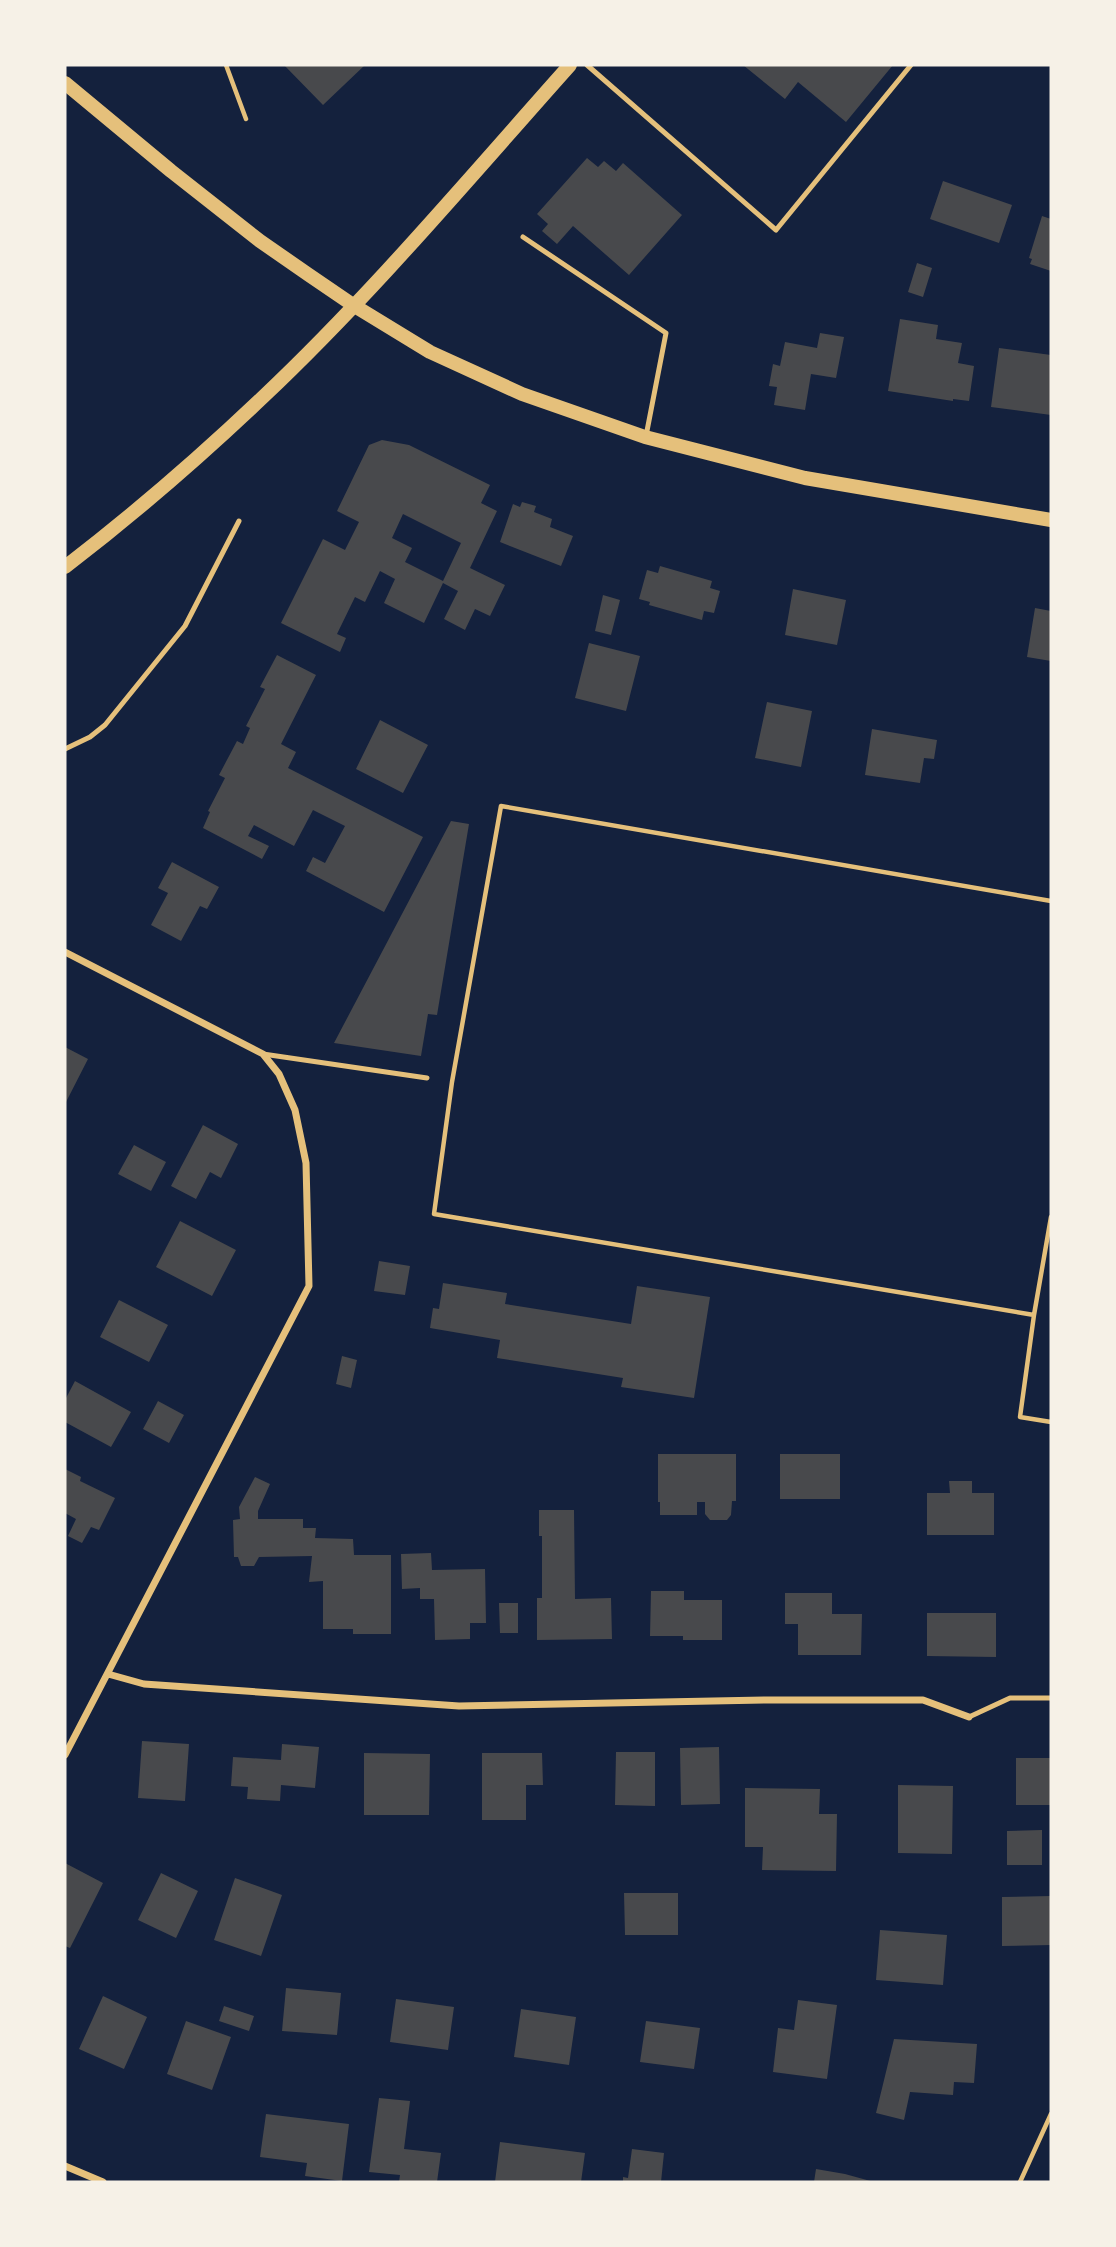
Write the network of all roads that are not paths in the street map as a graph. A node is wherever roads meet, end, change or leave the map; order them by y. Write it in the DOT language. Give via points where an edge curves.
graph roads {
  1 [pos="570,65"];
  2 [pos="587,65"];
  3 [pos="911,65"];
  4 [pos="65,83"];
  5 [pos="523,237"];
  6 [pos="353,305"];
  7 [pos="645,436"];
  8 [pos="239,520"];
  9 [pos="1051,520"];
  10 [pos="65,567"];
  11 [pos="65,749"];
  12 [pos="65,952"];
  13 [pos="262,1054"];
  14 [pos="427,1078"];
  15 [pos="108,1674"];
  16 [pos="1051,1698"];
  17 [pos="969,1717"];
  18 [pos="65,1755"];
  19 [pos="65,2166"];
  20 [pos="103,2182"];
  1 -- 6 [label="main road"];
  2 -- 3 [label="lane" via="776,230"];
  4 -- 6 [label="main road" via="240,225"];
  5 -- 7 [label="lane" via="666,333"];
  6 -- 7 [label="main road" via="430,352 522,394"];
  6 -- 10 [label="main road" via="254,405"];
  7 -- 9 [label="main road" via="805,478"];
  8 -- 11 [label="lane" via="185,626 105,725"];
  12 -- 13 [label="street"];
  13 -- 14 [label="lane"];
  13 -- 15 [label="street" via="279,1074 295,1110 306,1163 309,1286"];
  15 -- 17 [label="street" via="144,1684 459,1706 923,1700"];
  15 -- 18 [label="street"];
  16 -- 17 [label="lane" via="1010,1698"];
  19 -- 20 [label="street"];
}
